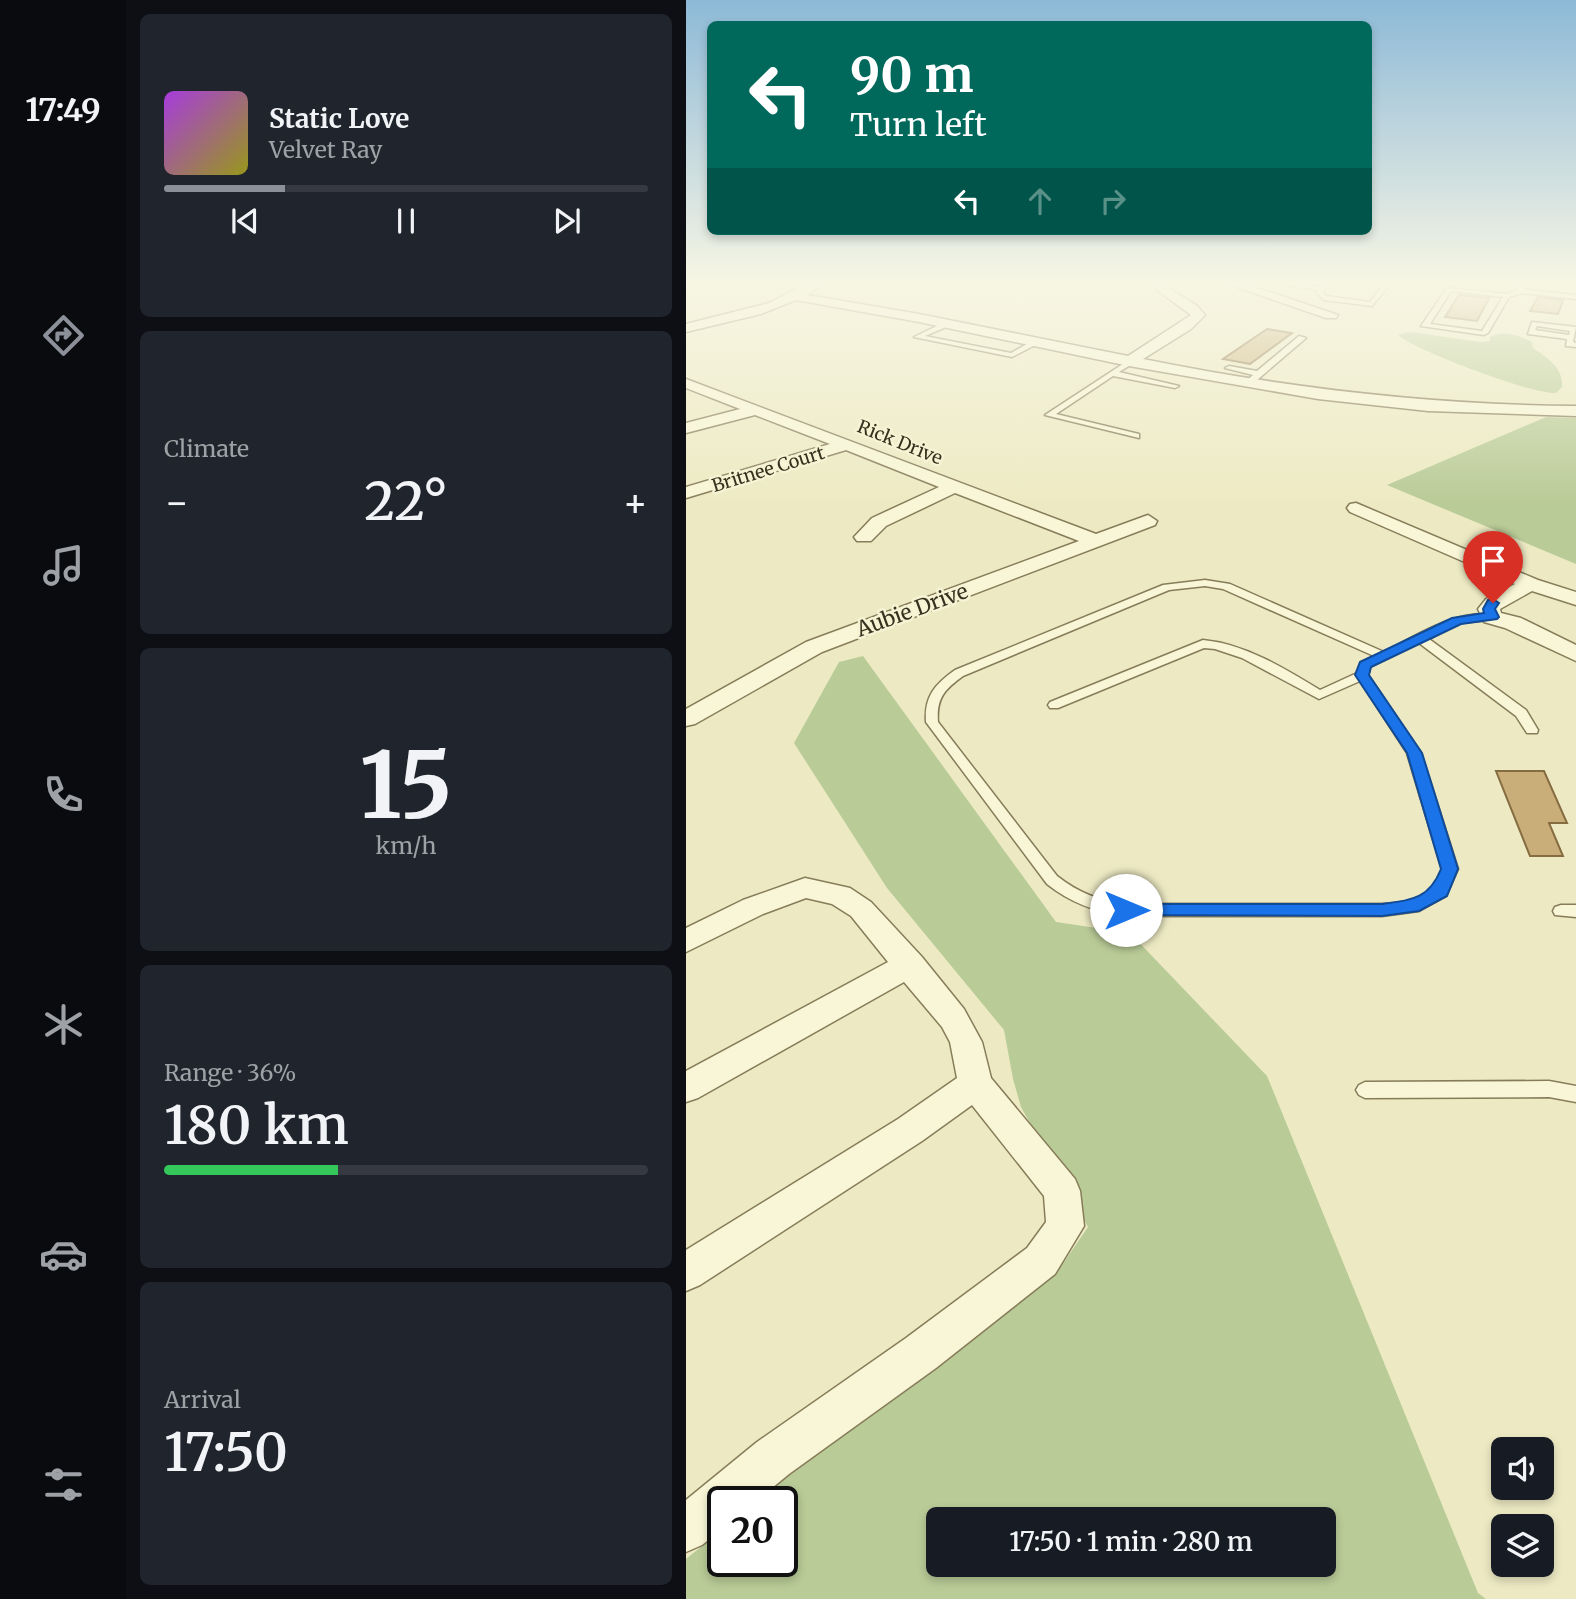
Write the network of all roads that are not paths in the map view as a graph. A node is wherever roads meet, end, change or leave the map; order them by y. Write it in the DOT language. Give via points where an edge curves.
graph roads {
  1 [pos="1094,355"];
  2 [pos="1141,355"];
  3 [pos="1283,355"];
  4 [pos="1129,362"];
  5 [pos="1228,368"];
  6 [pos="1111,373"];
  7 [pos="1259,374"];
  8 [pos="686,383"];
  9 [pos="1247,384"];
  10 [pos="1175,386"];
  11 [pos="755,410"];
  12 [pos="1576,411"];
  13 [pos="686,428"];
  14 [pos="1136,436"];
  15 [pos="849,444"];
  16 [pos="955,486"];
  17 [pos="686,493"];
  18 [pos="1356,508"];
  19 [pos="1148,521"];
  20 [pos="864,537"];
  21 [pos="1097,541"];
  22 [pos="1531,584"];
  23 [pos="1576,599"];
  24 [pos="1492,617"];
  25 [pos="1421,639"];
  26 [pos="1576,654"];
  27 [pos="1384,656"];
  28 [pos="1362,675"];
  29 [pos="1054,705"];
  30 [pos="686,719"];
  31 [pos="1532,730"];
  32 [pos="686,941"];
  33 [pos="911,965"];
  34 [pos="975,1084"];
  35 [pos="686,1088"];
  36 [pos="1365,1090"];
  37 [pos="1576,1094"];
  38 [pos="686,1272"];
  39 [pos="686,1529"];
  1 -- 4 [label="street"];
  2 -- 4 [label="street"];
  3 -- 7 [label="lane"];
  4 -- 6 [label="lane"];
  4 -- 9 [label="street"];
  5 -- 7 [label="lane"];
  6 -- 10 [label="lane"];
  6 -- 14 [label="lane" via="1049,415"];
  7 -- 9 [label="lane"];
  8 -- 11 [label="street, Rick Drive"];
  9 -- 12 [label="street" via="1387,403"];
  11 -- 13 [label="street"];
  11 -- 15 [label="street, Rick Drive"];
  15 -- 16 [label="street, Rick Drive"];
  15 -- 17 [label="street, Britnee Court"];
  16 -- 20 [label="street" via="879,522"];
  16 -- 21 [label="street, Rick Drive"];
  18 -- 22 [label="street"];
  19 -- 21 [label="street, Aubie Drive"];
  21 -- 30 [label="street, Aubie Drive" via="814,647"];
  22 -- 23 [label="street"];
  22 -- 24 [label="street" via="1493,603 1489,609"];
  24 -- 25 [label="lane" via="1457,621"];
  24 -- 26 [label="street" via="1513,622"];
  25 -- 27 [label="lane"];
  25 -- 31 [label="lane" via="1521,713"];
  27 -- 28 [label="lane" via="1365,664"];
  27 -- 28 [label="lane" via="1245,593 1205,583 1184,584 959,673 935,690 929,706 932,722 1052,880 1072,897 1095,907 1413,907 1441,892 1450,869 1414,753"];
  28 -- 29 [label="lane" via="1319,695 1225,647 1203,644"];
  32 -- 33 [label="street" via="780,895 805,888 826,890 861,909"];
  33 -- 34 [label="street" via="966,1042"];
  33 -- 35 [label="street"];
  34 -- 38 [label="street"];
  34 -- 39 [label="street" via="1062,1191 1065,1226 1041,1261 773,1458"];
  36 -- 37 [label="lane" via="1549,1089"];
}
